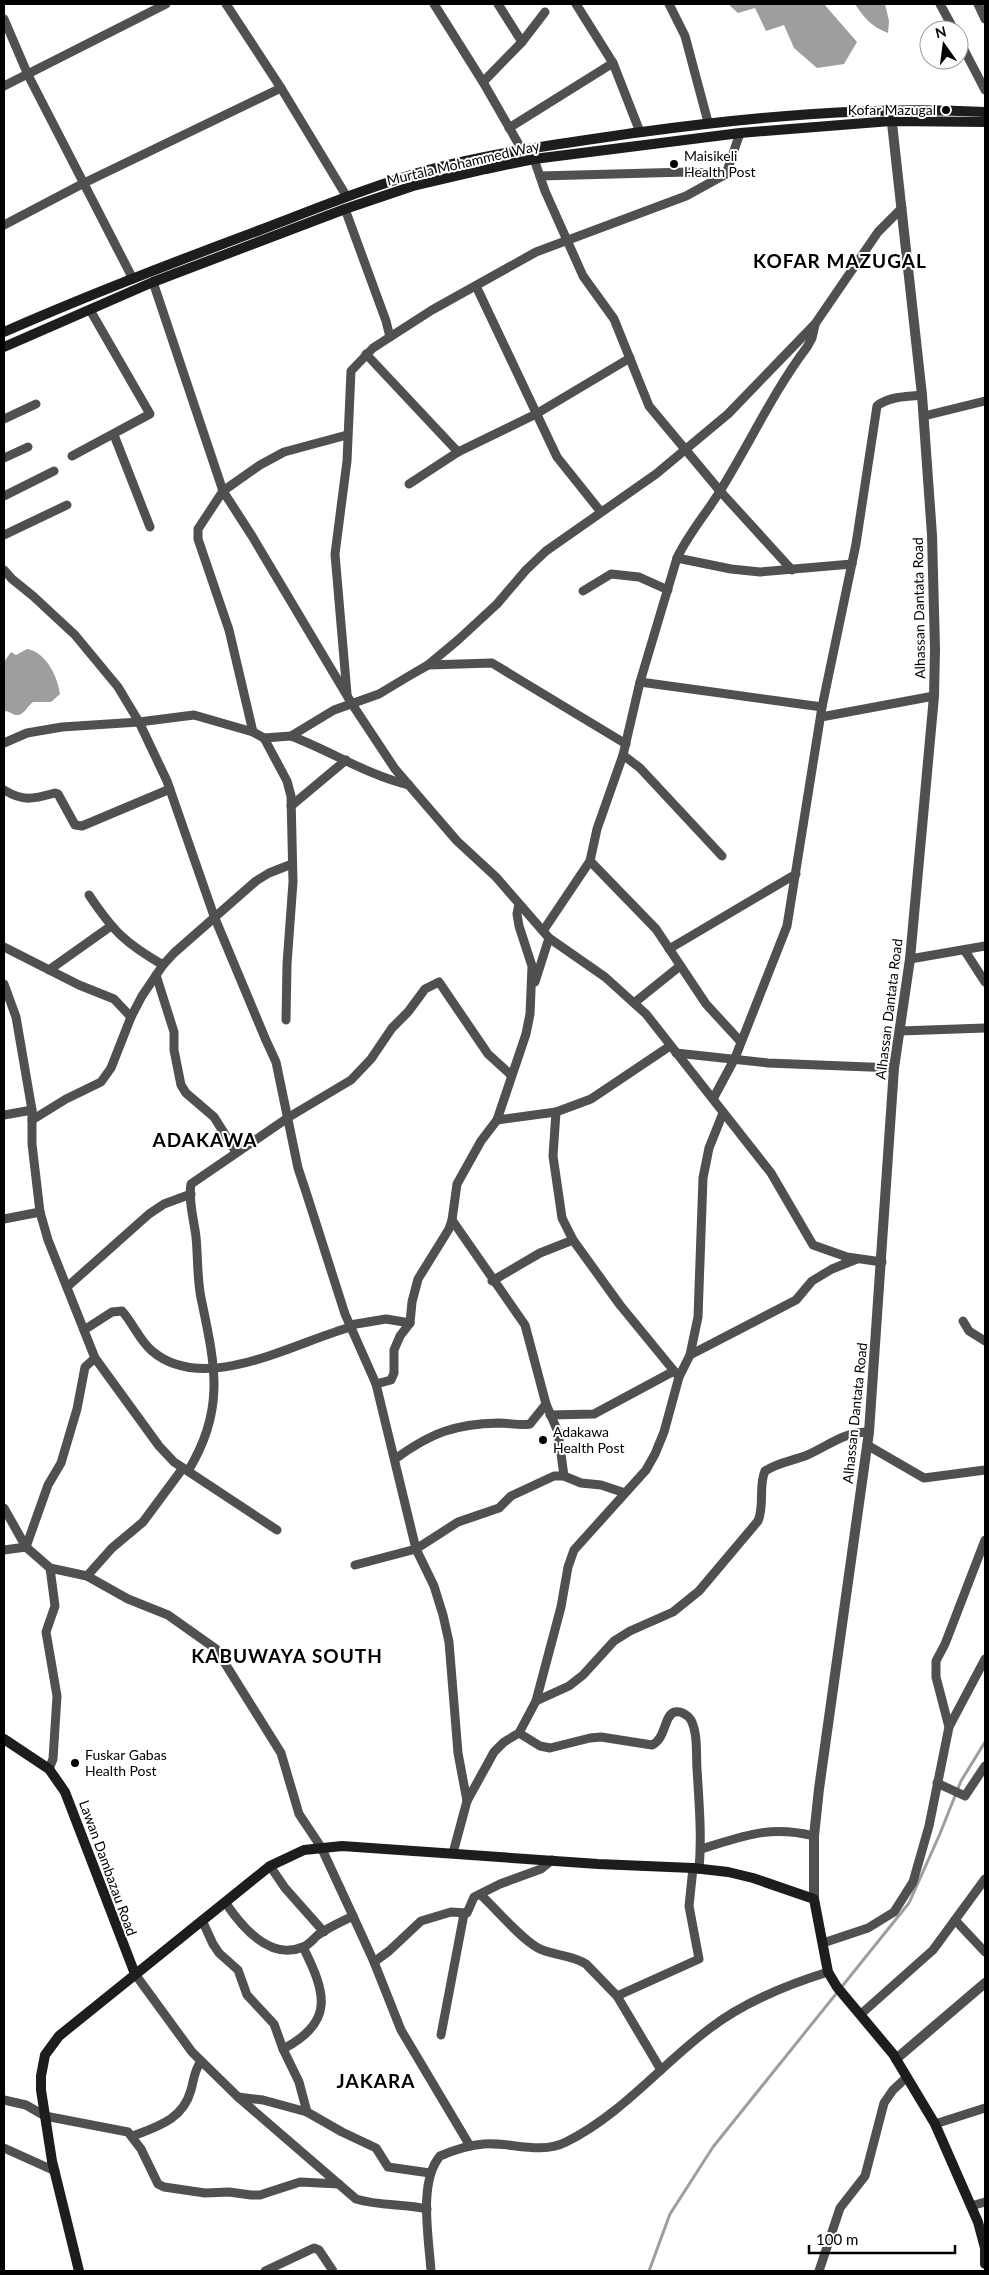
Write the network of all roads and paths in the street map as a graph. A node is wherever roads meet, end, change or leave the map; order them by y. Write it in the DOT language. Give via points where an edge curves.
graph roads {
  1 [pos="166,4"];
  2 [pos="226,4"];
  3 [pos="434,4"];
  4 [pos="498,4"];
  5 [pos="576,4"];
  6 [pos="669,4"];
  7 [pos="940,4"];
  8 [pos="978,4"];
  9 [pos="545,12"];
  10 [pos="4,19"];
  11 [pos="985,19"];
  12 [pos="949,20"];
  13 [pos="522,42"];
  14 [pos="969,56"];
  15 [pos="613,63"];
  16 [pos="28,75"];
  17 [pos="983,79"];
  18 [pos="483,82"];
  19 [pos="4,86"];
  20 [pos="281,88"];
  21 [pos="985,90"];
  22 [pos="890,109"];
  23 [pos="985,112"];
  24 [pos="708,122"];
  25 [pos="891,122"];
  26 [pos="985,122"];
  27 [pos="509,128"];
  28 [pos="640,132"];
  29 [pos="740,134"];
  30 [pos="522,150"];
  31 [pos="534,158"];
  32 [pos="726,174"];
  33 [pos="540,176"];
  34 [pos="84,183"];
  35 [pos="347,197"];
  36 [pos="902,208"];
  37 [pos="345,209"];
  38 [pos="4,225"];
  39 [pos="567,240"];
  40 [pos="133,279"];
  41 [pos="153,282"];
  42 [pos="476,286"];
  43 [pos="90,310"];
  44 [pos="815,324"];
  45 [pos="4,332"];
  46 [pos="390,337"];
  47 [pos="4,347"];
  48 [pos="366,354"];
  49 [pos="630,358"];
  50 [pos="922,395"];
  51 [pos="985,401"];
  52 [pos="36,404"];
  53 [pos="536,414"];
  54 [pos="924,416"];
  55 [pos="4,420"];
  56 [pos="114,435"];
  57 [pos="347,435"];
  58 [pos="28,447"];
  59 [pos="686,450"];
  60 [pos="458,452"];
  61 [pos="72,456"];
  62 [pos="4,458"];
  63 [pos="54,471"];
  64 [pos="409,484"];
  65 [pos="223,491"];
  66 [pos="720,491"];
  67 [pos="4,496"];
  68 [pos="67,505"];
  69 [pos="601,512"];
  70 [pos="150,527"];
  71 [pos="4,535"];
  72 [pos="677,558"];
  73 [pos="852,564"];
  74 [pos="4,570"];
  75 [pos="792,570"];
  76 [pos="668,590"];
  77 [pos="583,591"];
  78 [pos="428,664"];
  79 [pos="640,682"];
  80 [pos="934,696"];
  81 [pos="350,700"];
  82 [pos="822,707"];
  83 [pos="821,717"];
  84 [pos="139,722"];
  85 [pos="254,732"];
  86 [pos="291,736"];
  87 [pos="264,738"];
  88 [pos="4,743"];
  89 [pos="626,744"];
  90 [pos="623,755"];
  91 [pos="346,760"];
  92 [pos="409,785"];
  93 [pos="170,789"];
  94 [pos="4,790"];
  95 [pos="291,806"];
  96 [pos="722,856"];
  97 [pos="590,861"];
  98 [pos="292,864"];
  99 [pos="796,874"];
  100 [pos="89,895"];
  101 [pos="519,904"];
  102 [pos="214,916"];
  103 [pos="111,926"];
  104 [pos="546,934"];
  105 [pos="985,946"];
  106 [pos="4,947"];
  107 [pos="669,949"];
  108 [pos="965,951"];
  109 [pos="910,959"];
  110 [pos="163,965"];
  111 [pos="680,966"];
  112 [pos="49,970"];
  113 [pos="156,975"];
  114 [pos="985,982"];
  115 [pos="4,984"];
  116 [pos="532,989"];
  117 [pos="634,1003"];
  118 [pos="131,1017"];
  119 [pos="286,1020"];
  120 [pos="985,1028"];
  121 [pos="900,1031"];
  122 [pos="740,1041"];
  123 [pos="673,1049"];
  124 [pos="735,1058"];
  125 [pos="894,1068"];
  126 [pos="512,1075"];
  127 [pos="713,1099"];
  128 [pos="556,1112"];
  129 [pos="4,1114"];
  130 [pos="723,1114"];
  131 [pos="32,1115"];
  132 [pos="288,1117"];
  133 [pos="497,1120"];
  134 [pos="236,1152"];
  135 [pos="191,1194"];
  136 [pos="40,1212"];
  137 [pos="4,1220"];
  138 [pos="452,1220"];
  139 [pos="573,1240"];
  140 [pos="857,1259"];
  141 [pos="882,1262"];
  142 [pos="492,1281"];
  143 [pos="67,1287"];
  144 [pos="963,1321"];
  145 [pos="410,1323"];
  146 [pos="351,1326"];
  147 [pos="84,1330"];
  148 [pos="985,1341"];
  149 [pos="690,1354"];
  150 [pos="96,1358"];
  151 [pos="214,1367"];
  152 [pos="676,1374"];
  153 [pos="376,1384"];
  154 [pos="546,1404"];
  155 [pos="550,1415"];
  156 [pos="869,1432"];
  157 [pos="867,1445"];
  158 [pos="395,1459"];
  159 [pos="186,1470"];
  160 [pos="985,1470"];
  161 [pos="564,1476"];
  162 [pos="625,1492"];
  163 [pos="4,1508"];
  164 [pos="277,1530"];
  165 [pos="985,1540"];
  166 [pos="26,1547"];
  167 [pos="416,1548"];
  168 [pos="4,1550"];
  169 [pos="355,1565"];
  170 [pos="50,1568"];
  171 [pos="87,1576"];
  172 [pos="985,1659"];
  173 [pos="536,1701"];
  174 [pos="949,1727"];
  175 [pos="519,1733"];
  176 [pos="4,1739"];
  177 [pos="985,1766"];
  178 [pos="49,1769"];
  179 [pos="937,1783"];
  180 [pos="467,1800"];
  181 [pos="814,1836"];
  182 [pos="320,1847"];
  183 [pos="701,1849"];
  184 [pos="453,1853"];
  185 [pos="552,1860"];
  186 [pos="270,1866"];
  187 [pos="696,1868"];
  188 [pos="985,1879"];
  189 [pos="481,1895"];
  190 [pos="814,1899"];
  191 [pos="225,1902"];
  192 [pos="464,1914"];
  193 [pos="353,1916"];
  194 [pos="202,1920"];
  195 [pos="955,1920"];
  196 [pos="324,1932"];
  197 [pos="823,1943"];
  198 [pos="303,1947"];
  199 [pos="985,1952"];
  200 [pos="374,1962"];
  201 [pos="828,1972"];
  202 [pos="135,1974"];
  203 [pos="985,1984"];
  204 [pos="617,1996"];
  205 [pos="861,2014"];
  206 [pos="441,2035"];
  207 [pos="283,2049"];
  208 [pos="896,2059"];
  209 [pos="201,2061"];
  210 [pos="661,2070"];
  211 [pos="907,2077"];
  212 [pos="238,2097"];
  213 [pos="4,2100"];
  214 [pos="985,2108"];
  215 [pos="307,2112"];
  216 [pos="44,2116"];
  217 [pos="935,2124"];
  218 [pos="133,2136"];
  219 [pos="470,2146"];
  220 [pos="4,2148"];
  221 [pos="54,2172"];
  222 [pos="430,2173"];
  223 [pos="340,2184"];
  224 [pos="985,2202"];
  225 [pos="971,2206"];
  226 [pos="427,2209"];
  227 [pos="985,2264"];
  228 [pos="79,2271"];
  229 [pos="265,2271"];
  230 [pos="333,2271"];
  231 [pos="431,2271"];
  232 [pos="818,2271"];
  1 -- 16 [label="street"];
  2 -- 20 [label="street"];
  3 -- 18 [label="street"];
  4 -- 13 [label="street"];
  5 -- 15 [label="street"];
  6 -- 24 [label="street" via="685,36"];
  7 -- 12 [label="street"];
  8 -- 11 [label="street"];
  9 -- 13 [label="street"];
  10 -- 16 [label="street"];
  13 -- 18 [label="street"];
  14 -- 17 [label="street"];
  15 -- 27 [label="street"];
  15 -- 28 [label="street"];
  16 -- 19 [label="street"];
  16 -- 34 [label="street"];
  17 -- 21 [label="street"];
  18 -- 27 [label="street"];
  20 -- 34 [label="street"];
  20 -- 35 [label="street"];
  22 -- 23 [label="main road, Murtala Mohammed Way"];
  22 -- 24 [label="main road, Murtala Mohammed Way"];
  22 -- 25 [label="street, Alhassan Dantata Road"];
  24 -- 28 [label="main road, Murtala Mohammed Way"];
  25 -- 26 [label="main road, Murtala Mohammed Way"];
  25 -- 29 [label="main road, Murtala Mohammed Way"];
  25 -- 36 [label="street, Alhassan Dantata Road"];
  27 -- 30 [label="street"];
  28 -- 30 [label="main road, Murtala Mohammed Way"];
  29 -- 31 [label="main road, Murtala Mohammed Way"];
  29 -- 32 [label="street"];
  30 -- 35 [label="main road, Murtala Mohammed Way" via="426,171"];
  31 -- 33 [label="street"];
  31 -- 37 [label="main road, Murtala Mohammed Way" via="412,186"];
  32 -- 33 [label="street"];
  32 -- 39 [label="street" via="686,196"];
  33 -- 39 [label="street"];
  34 -- 38 [label="street"];
  34 -- 40 [label="street"];
  35 -- 40 [label="main road, Murtala Mohammed Way"];
  36 -- 44 [label="street" via="878,232"];
  36 -- 50 [label="street, Alhassan Dantata Road"];
  37 -- 41 [label="main road, Murtala Mohammed Way"];
  37 -- 46 [label="street"];
  39 -- 42 [label="street" via="536,252"];
  39 -- 49 [label="street" via="583,276 614,319"];
  40 -- 45 [label="main road, Murtala Mohammed Way"];
  41 -- 43 [label="main road, Murtala Mohammed Way"];
  41 -- 65 [label="street"];
  42 -- 46 [label="street"];
  42 -- 53 [label="street"];
  43 -- 47 [label="main road, Murtala Mohammed Way"];
  43 -- 56 [label="street" via="150,414"];
  44 -- 59 [label="street" via="728,414"];
  44 -- 66 [label="street" via="807,347 766,410"];
  46 -- 48 [label="street"];
  48 -- 57 [label="street" via="349,376"];
  48 -- 60 [label="street"];
  49 -- 53 [label="street"];
  49 -- 59 [label="street" via="649,406"];
  50 -- 54 [label="street, Alhassan Dantata Road"];
  50 -- 73 [label="street" via="891,399 877,406"];
  51 -- 54 [label="street"];
  52 -- 55 [label="street"];
  53 -- 60 [label="street"];
  53 -- 69 [label="street" via="557,457"];
  54 -- 80 [label="street, Alhassan Dantata Road" via="932,535"];
  56 -- 61 [label="street"];
  56 -- 70 [label="street"];
  57 -- 65 [label="street" via="284,452 260,464"];
  57 -- 81 [label="street" via="347,461 335,554"];
  58 -- 62 [label="street"];
  59 -- 66 [label="street"];
  59 -- 69 [label="street"];
  60 -- 64 [label="street"];
  63 -- 67 [label="street"];
  65 -- 81 [label="street"];
  65 -- 85 [label="street" via="198,529 198,539 229,630"];
  66 -- 72 [label="street" via="686,538"];
  66 -- 75 [label="street"];
  68 -- 71 [label="street"];
  69 -- 78 [label="street" via="546,551 497,604"];
  72 -- 75 [label="street" via="750,571"];
  72 -- 76 [label="street"];
  73 -- 75 [label="street"];
  73 -- 82 [label="street"];
  74 -- 84 [label="street" via="74,635 118,687"];
  76 -- 77 [label="street" via="639,576 611,574"];
  76 -- 79 [label="street"];
  78 -- 81 [label="street" via="379,694"];
  78 -- 89 [label="street" via="492,663"];
  79 -- 82 [label="street"];
  79 -- 89 [label="street"];
  80 -- 83 [label="street"];
  80 -- 109 [label="street, Alhassan Dantata Road"];
  81 -- 86 [label="street"];
  81 -- 92 [label="street"];
  82 -- 83 [label="street"];
  83 -- 99 [label="street"];
  84 -- 85 [label="street" via="194,715"];
  84 -- 88 [label="street" via="27,733"];
  84 -- 93 [label="street"];
  85 -- 87 [label="street"];
  86 -- 87 [label="street"];
  86 -- 91 [label="street"];
  87 -- 95 [label="street" via="286,781"];
  89 -- 90 [label="street"];
  90 -- 96 [label="street" via="640,768"];
  90 -- 97 [label="street" via="596,829"];
  91 -- 92 [label="street" via="373,774"];
  91 -- 95 [label="street"];
  92 -- 101 [label="street" via="457,841 496,877"];
  93 -- 94 [label="street" via="82,826 75,825 55,792 27,800"];
  93 -- 102 [label="street"];
  95 -- 98 [label="street"];
  97 -- 104 [label="street"];
  97 -- 107 [label="street" via="656,929"];
  98 -- 102 [label="street" via="262,877"];
  98 -- 119 [label="street"];
  99 -- 107 [label="street"];
  99 -- 122 [label="street" via="787,926"];
  100 -- 103 [label="street"];
  101 -- 104 [label="street"];
  101 -- 116 [label="street" via="517,914 532,966"];
  102 -- 110 [label="street"];
  102 -- 132 [label="street" via="272,1050"];
  103 -- 110 [label="street" via="130,944"];
  103 -- 112 [label="street"];
  104 -- 116 [label="street"];
  104 -- 117 [label="street" via="606,977"];
  105 -- 108 [label="street"];
  106 -- 112 [label="street"];
  107 -- 111 [label="street"];
  108 -- 109 [label="street"];
  108 -- 114 [label="street"];
  109 -- 121 [label="street, Alhassan Dantata Road"];
  110 -- 113 [label="street"];
  111 -- 117 [label="street"];
  111 -- 122 [label="street" via="706,1004"];
  112 -- 118 [label="street" via="114,999"];
  113 -- 118 [label="street"];
  113 -- 134 [label="street" via="174,1032 181,1085 214,1118"];
  115 -- 131 [label="street" via="16,1017"];
  116 -- 126 [label="street" via="526,1034"];
  117 -- 123 [label="street"];
  118 -- 131 [label="street" via="111,1068 102,1082"];
  120 -- 121 [label="street"];
  121 -- 125 [label="street, Alhassan Dantata Road"];
  122 -- 124 [label="street"];
  123 -- 124 [label="street"];
  123 -- 127 [label="street"];
  123 -- 128 [label="street" via="591,1099"];
  124 -- 125 [label="street"];
  124 -- 127 [label="street"];
  125 -- 141 [label="street, Alhassan Dantata Road"];
  126 -- 132 [label="street" via="488,1054 439,982 425,989 392,1028 371,1060 351,1080"];
  126 -- 133 [label="street"];
  127 -- 130 [label="street"];
  128 -- 133 [label="street"];
  128 -- 139 [label="street" via="552,1156 562,1218"];
  129 -- 131 [label="street"];
  130 -- 140 [label="street" via="771,1173 813,1244"];
  130 -- 149 [label="street" via="709,1148 703,1178 698,1317"];
  131 -- 136 [label="street"];
  132 -- 134 [label="street"];
  132 -- 146 [label="street" via="298,1168"];
  133 -- 138 [label="street" via="457,1184"];
  134 -- 135 [label="street" via="191,1184"];
  135 -- 143 [label="street" via="164,1204 150,1214"];
  135 -- 151 [label="street" via="198,1273"];
  136 -- 137 [label="street"];
  136 -- 143 [label="street"];
  138 -- 142 [label="street"];
  138 -- 145 [label="street" via="418,1279"];
  139 -- 142 [label="street" via="540,1253"];
  139 -- 152 [label="street"];
  140 -- 141 [label="street"];
  140 -- 149 [label="street" via="812,1281 796,1300"];
  141 -- 156 [label="street, Alhassan Dantata Road"];
  142 -- 154 [label="street" via="525,1326"];
  143 -- 147 [label="street"];
  144 -- 148 [label="street" via="969,1330"];
  145 -- 146 [label="street" via="382,1319"];
  145 -- 153 [label="street" via="394,1350 391,1380"];
  146 -- 151 [label="street" via="247,1363"];
  146 -- 153 [label="street"];
  147 -- 150 [label="street"];
  147 -- 151 [label="street" via="112,1312 122,1311 152,1351 182,1367"];
  149 -- 152 [label="street"];
  150 -- 159 [label="street" via="160,1446"];
  150 -- 166 [label="street" via="85,1367 61,1463 48,1485"];
  151 -- 159 [label="street" via="209,1428 200,1451"];
  152 -- 155 [label="street" via="594,1414"];
  152 -- 162 [label="street" via="664,1432 655,1454 646,1470"];
  153 -- 158 [label="street"];
  154 -- 155 [label="street"];
  154 -- 158 [label="street" via="530,1424 477,1424 453,1428 428,1437"];
  155 -- 161 [label="street" via="558,1432"];
  156 -- 157 [label="street, Alhassan Dantata Road"];
  156 -- 173 [label="street" via="842,1436 824,1447 765,1471 761,1480 762,1510 758,1521 699,1591 673,1612 614,1641 569,1686"];
  157 -- 160 [label="street" via="924,1478"];
  157 -- 181 [label="street, Alhassan Dantata Road"];
  158 -- 167 [label="street"];
  159 -- 164 [label="street"];
  159 -- 171 [label="street" via="143,1522 112,1548"];
  161 -- 162 [label="street"];
  161 -- 167 [label="street" via="544,1480 510,1496 499,1508 458,1522"];
  162 -- 173 [label="street" via="574,1550"];
  163 -- 166 [label="street"];
  165 -- 174 [label="street" via="936,1661 936,1677"];
  166 -- 168 [label="street"];
  166 -- 170 [label="street"];
  167 -- 169 [label="street"];
  167 -- 180 [label="street" via="434,1586 449,1642 458,1753"];
  170 -- 171 [label="street"];
  170 -- 178 [label="street" via="55,1606 46,1632 57,1696 53,1759"];
  171 -- 182 [label="street" via="128,1599 168,1614 216,1648 281,1753 300,1814"];
  172 -- 174 [label="street"];
  173 -- 175 [label="street"];
  174 -- 179 [label="street"];
  175 -- 180 [label="street" via="494,1752"];
  175 -- 183 [label="street" via="540,1746 550,1748 601,1737 652,1745 661,1738 671,1714 683,1713 694,1728"];
  176 -- 178 [label="main road, Lawan Dambazau Road"];
  177 -- 179 [label="street" via="964,1796"];
  178 -- 202 [label="main road, Lawan Dambazau Road" via="65,1792"];
  179 -- 197 [label="street" via="929,1826 912,1882 894,1912 868,1928"];
  180 -- 184 [label="street"];
  181 -- 183 [label="street" via="793,1831 760,1832"];
  181 -- 190 [label="street, Alhassan Dantata Road"];
  182 -- 184 [label="main road"];
  182 -- 186 [label="main road" via="304,1850"];
  182 -- 193 [label="street"];
  183 -- 187 [label="street"];
  184 -- 185 [label="main road"];
  185 -- 187 [label="main road"];
  185 -- 189 [label="street" via="541,1869 500,1884"];
  186 -- 191 [label="main road"];
  186 -- 196 [label="street" via="284,1888"];
  187 -- 190 [label="main road" via="754,1878"];
  187 -- 204 [label="street" via="689,1906 699,1959"];
  188 -- 195 [label="street"];
  189 -- 192 [label="street" via="472,1899 469,1912"];
  189 -- 204 [label="street" via="536,1946 547,1952 579,1959"];
  190 -- 197 [label="main road"];
  191 -- 194 [label="main road"];
  191 -- 198 [label="street" via="239,1923 267,1944 295,1950"];
  192 -- 200 [label="street" via="451,1912 421,1920"];
  192 -- 206 [label="street"];
  193 -- 196 [label="street"];
  193 -- 200 [label="street"];
  194 -- 202 [label="main road"];
  194 -- 207 [label="street" via="212,1944 238,1970 246,1995 274,2024"];
  195 -- 199 [label="street"];
  195 -- 205 [label="street" via="933,1950"];
  196 -- 198 [label="street"];
  197 -- 201 [label="main road"];
  198 -- 207 [label="street" via="320,1987 321,2012 305,2036"];
  200 -- 219 [label="street" via="404,2037"];
  201 -- 205 [label="main road"];
  201 -- 210 [label="street" via="790,1984 732,2013 709,2028"];
  202 -- 209 [label="street"];
  202 -- 216 [label="main road" via="50,2047 41,2076"];
  203 -- 208 [label="street"];
  204 -- 210 [label="street"];
  205 -- 208 [label="main road"];
  207 -- 215 [label="street" via="299,2082"];
  208 -- 211 [label="main road"];
  209 -- 212 [label="street"];
  209 -- 218 [label="street" via="194,2070 186,2104 175,2117"];
  210 -- 219 [label="street" via="611,2114 566,2142 540,2147"];
  211 -- 217 [label="main road"];
  211 -- 232 [label="street" via="884,2103 865,2176 840,2208"];
  212 -- 215 [label="street"];
  212 -- 223 [label="street"];
  213 -- 216 [label="street" via="26,2105"];
  214 -- 217 [label="street"];
  215 -- 222 [label="street" via="376,2148 388,2167"];
  216 -- 218 [label="street" via="128,2132"];
  216 -- 221 [label="main road"];
  217 -- 225 [label="main road"];
  218 -- 223 [label="street" via="158,2184 164,2187 205,2193 260,2195 300,2182"];
  219 -- 222 [label="street" via="440,2156"];
  220 -- 221 [label="street"];
  221 -- 228 [label="main road"];
  222 -- 226 [label="street"];
  223 -- 226 [label="street" via="356,2199 369,2203"];
  224 -- 225 [label="street"];
  225 -- 227 [label="main road" via="985,2248"];
  226 -- 231 [label="street"];
  229 -- 230 [label="street" via="314,2248 319,2250"];
}
